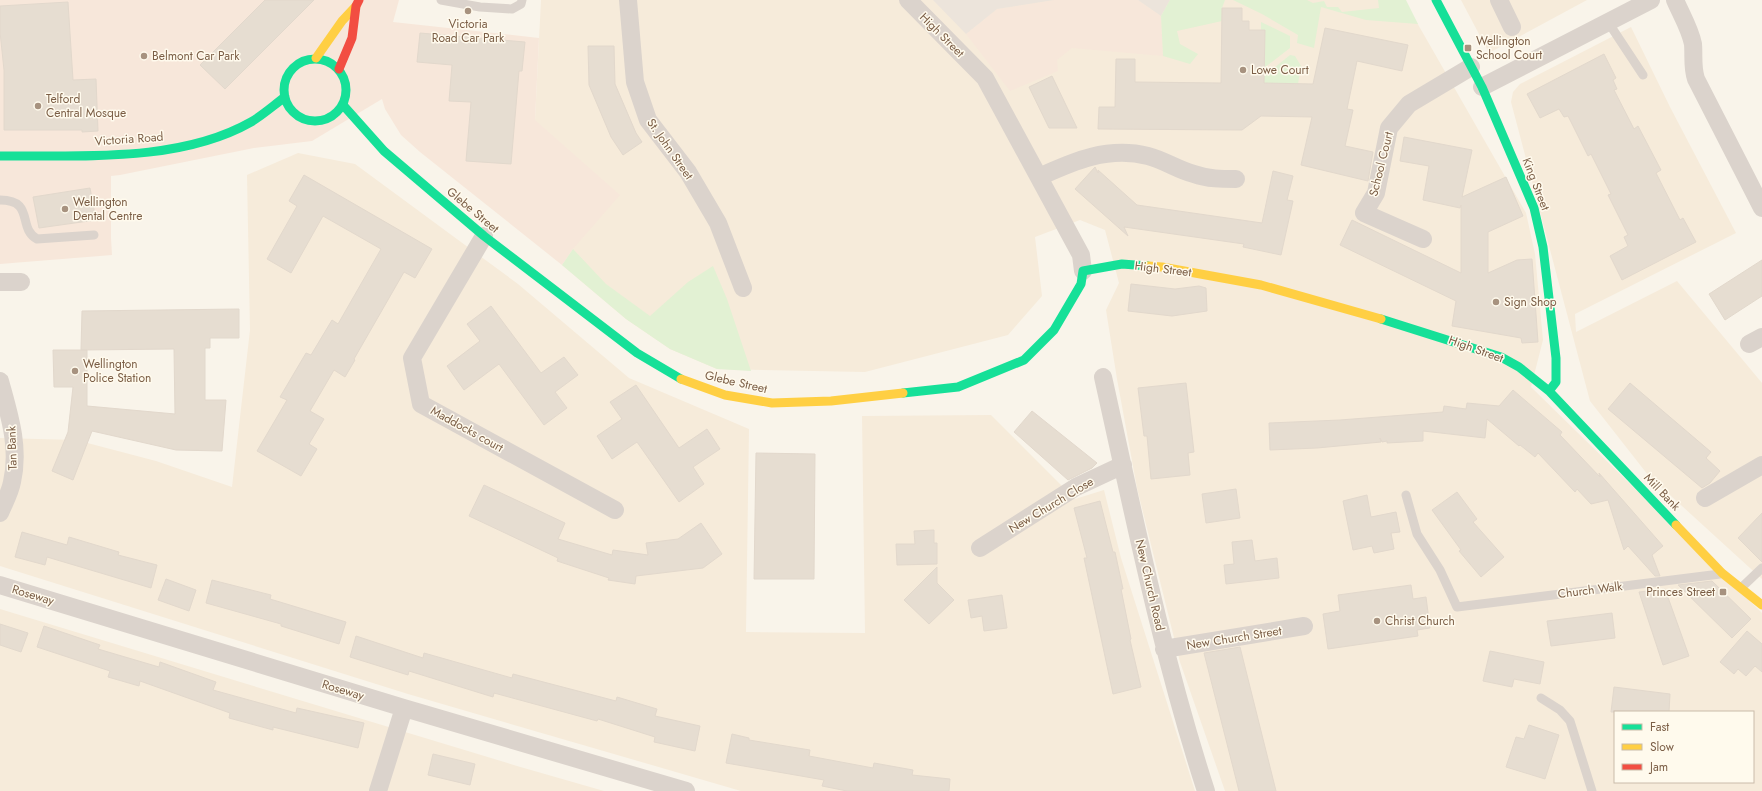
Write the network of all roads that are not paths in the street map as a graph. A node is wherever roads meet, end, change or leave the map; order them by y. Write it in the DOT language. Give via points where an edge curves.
graph roads {
  1 [pos="441,0"];
  2 [pos="522,0"];
  3 [pos="628,0"];
  4 [pos="908,0"];
  5 [pos="1436,0"];
  6 [pos="1499,0"];
  7 [pos="1651,0"];
  8 [pos="1675,0"];
  9 [pos="358,3"];
  10 [pos="481,4"];
  11 [pos="1608,22"];
  12 [pos="1512,27"];
  13 [pos="316,58"];
  14 [pos="1471,67"];
  15 [pos="339,69"];
  16 [pos="1642,75"];
  17 [pos="1482,87"];
  18 [pos="285,97"];
  19 [pos="343,105"];
  20 [pos="286,114"];
  21 [pos="256,119"];
  22 [pos="356,134"];
  23 [pos="384,151"];
  24 [pos="0,156"];
  25 [pos="1039,178"];
  26 [pos="1236,179"];
  27 [pos="0,200"];
  28 [pos="1762,208"];
  29 [pos="94,234"];
  30 [pos="484,236"];
  31 [pos="1423,239"];
  32 [pos="1083,271"];
  33 [pos="0,282"];
  34 [pos="21,282"];
  35 [pos="743,288"];
  36 [pos="1103,377"];
  37 [pos="0,381"];
  38 [pos="1549,391"];
  39 [pos="1123,465"];
  40 [pos="1762,465"];
  41 [pos="1406,496"];
  42 [pos="1705,498"];
  43 [pos="615,510"];
  44 [pos="0,513"];
  45 [pos="980,548"];
  46 [pos="1762,568"];
  47 [pos="1722,573"];
  48 [pos="0,585"];
  49 [pos="1741,588"];
  50 [pos="1762,605"];
  51 [pos="1304,626"];
  52 [pos="1164,649"];
  53 [pos="1541,698"];
  54 [pos="404,708"];
  55 [pos="378,791"];
  56 [pos="686,791"];
  57 [pos="1206,791"];
  58 [pos="1592,791"];
  1 -- 10 [label="lane"];
  2 -- 10 [label="lane" via="521,4 512,9"];
  3 -- 35 [label="street, St. John Street" via="635,82 648,120 688,172 718,223"];
  4 -- 25 [label="street, High Street" via="985,78"];
  5 -- 14 [label="street, King Street"];
  6 -- 12 [label="street"];
  7 -- 11 [label="street"];
  8 -- 28 [label="street" via="1691,39 1696,79"];
  9 -- 13 [label="street"];
  9 -- 15 [label="street" via="352,38"];
  11 -- 16 [label="lane"];
  11 -- 17 [label="street"];
  13 -- 15 [label="street" via="333,63"];
  13 -- 18 [label="street" via="298,63 292,69 284,86"];
  14 -- 17 [label="street, King Street"];
  14 -- 31 [label="street, School Court" via="1409,104 1389,128 1376,193 1364,213"];
  15 -- 19 [label="street" via="347,87"];
  17 -- 38 [label="street, King Street" via="1534,208 1543,247 1556,358 1556,382"];
  18 -- 20 [label="street" via="288,105"];
  18 -- 21 [label="street, Victoria Road"];
  19 -- 20 [label="street" via="332,120 310,121"];
  19 -- 23 [label="street, Glebe Street"];
  20 -- 21 [label="street, Victoria Road"];
  21 -- 24 [label="street, Victoria Road" via="198,143 155,151"];
  22 -- 23 [label="street, Glebe Street"];
  23 -- 30 [label="street, Glebe Street"];
  25 -- 26 [label="street" via="1075,161 1101,154 1124,153 1148,156 1206,178"];
  25 -- 32 [label="street, High Street" via="1081,255"];
  27 -- 29 [label="lane" via="19,204 24,211 31,234 37,239"];
  30 -- 32 [label="street, Glebe Street" via="636,353 684,381 726,395 772,403 831,401 958,387 1024,360 1054,330 1081,284"];
  30 -- 43 [label="street, Maddocks court" via="412,358 421,404"];
  32 -- 38 [label="street, High Street" via="1122,264 1162,267 1261,285 1346,308 1501,357 1519,367"];
  33 -- 34 [label="street"];
  36 -- 39 [label="street, New Church Road"];
  37 -- 44 [label="street, Tan Bank" via="11,419 15,464 12,483"];
  38 -- 47 [label="street, Mill Bank"];
  39 -- 45 [label="street, New Church Close" via="1076,487"];
  39 -- 52 [label="street, New Church Road"];
  40 -- 42 [label="street"];
  41 -- 47 [label="lane, Church Walk" via="1417,534 1440,570 1457,607"];
  46 -- 49 [label="lane"];
  47 -- 49 [label="street, Mill Bank"];
  48 -- 54 [label="street, Roseway"];
  49 -- 50 [label="street, Mill Bank"];
  51 -- 52 [label="street, New Church Street"];
  52 -- 57 [label="street, New Church Road"];
  53 -- 58 [label="lane" via="1560,710 1570,721"];
  54 -- 55 [label="street"];
  54 -- 56 [label="street, Roseway"];
}
